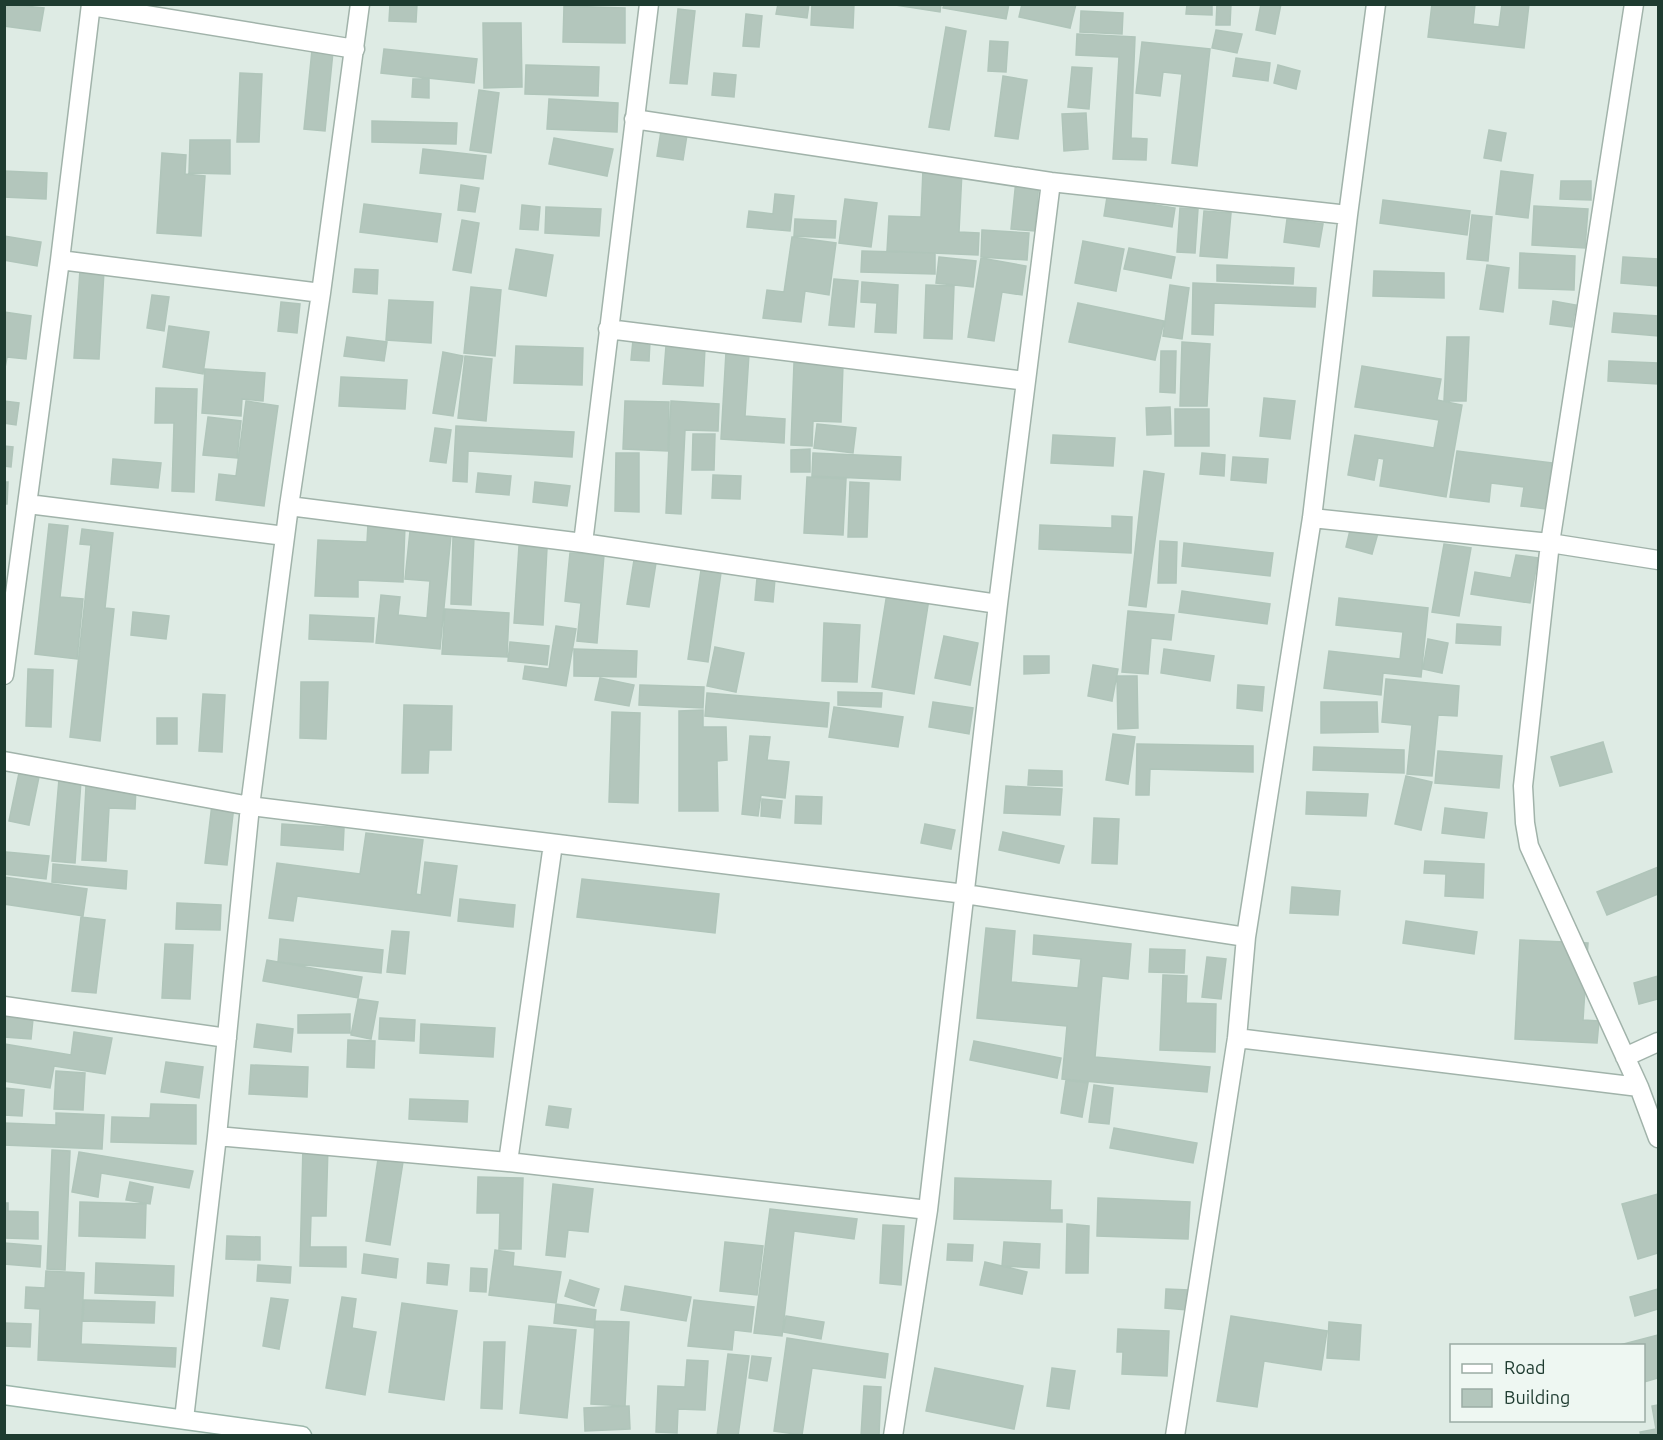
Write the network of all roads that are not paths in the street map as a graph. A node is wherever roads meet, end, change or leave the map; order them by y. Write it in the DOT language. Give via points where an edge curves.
graph roads {
  1 [pos="360,4"];
  2 [pos="649,4"];
  3 [pos="1376,4"];
  4 [pos="1634,4"];
  5 [pos="91,5"];
  6 [pos="355,49"];
  7 [pos="634,119"];
  8 [pos="1052,182"];
  9 [pos="1348,215"];
  10 [pos="60,260"];
  11 [pos="321,294"];
  12 [pos="608,329"];
  13 [pos="1026,381"];
  14 [pos="28,504"];
  15 [pos="289,506"];
  16 [pos="1312,518"];
  17 [pos="285,536"];
  18 [pos="13,539"];
  19 [pos="583,543"];
  20 [pos="1550,543"];
  21 [pos="1659,560"];
  22 [pos="998,604"];
  23 [pos="4,675"];
  24 [pos="4,762"];
  25 [pos="250,806"];
  26 [pos="553,844"];
  27 [pos="965,894"];
  28 [pos="1246,937"];
  29 [pos="4,1006"];
  30 [pos="227,1038"];
  31 [pos="1237,1038"];
  32 [pos="1659,1042"];
  33 [pos="1625,1056"];
  34 [pos="1639,1087"];
  35 [pos="217,1136"];
  36 [pos="1659,1138"];
  37 [pos="508,1162"];
  38 [pos="928,1210"];
  39 [pos="4,1395"];
  40 [pos="184,1419"];
  41 [pos="219,1430"];
  42 [pos="302,1436"];
  43 [pos="893,1436"];
  44 [pos="1175,1436"];
  1 -- 6 [label="street"];
  2 -- 7 [label="street"];
  3 -- 9 [label="street"];
  4 -- 20 [label="street"];
  5 -- 6 [label="street"];
  5 -- 10 [label="street"];
  6 -- 11 [label="street"];
  7 -- 8 [label="street"];
  7 -- 12 [label="street"];
  8 -- 9 [label="street"];
  8 -- 13 [label="street"];
  9 -- 16 [label="street"];
  10 -- 11 [label="street"];
  10 -- 14 [label="street"];
  11 -- 15 [label="street"];
  12 -- 13 [label="street"];
  12 -- 19 [label="street"];
  13 -- 22 [label="street"];
  14 -- 17 [label="street"];
  14 -- 18 [label="street"];
  15 -- 17 [label="street"];
  15 -- 19 [label="street"];
  16 -- 20 [label="street"];
  16 -- 28 [label="street"];
  17 -- 25 [label="street"];
  18 -- 23 [label="street"];
  19 -- 22 [label="street"];
  20 -- 21 [label="street"];
  20 -- 33 [label="street" via="1523,786 1524,823 1529,846"];
  22 -- 27 [label="street"];
  24 -- 25 [label="street"];
  25 -- 26 [label="street"];
  25 -- 30 [label="street"];
  26 -- 27 [label="street"];
  26 -- 37 [label="street"];
  27 -- 28 [label="street"];
  27 -- 38 [label="street"];
  28 -- 31 [label="street"];
  29 -- 30 [label="street"];
  30 -- 35 [label="street"];
  31 -- 34 [label="street"];
  31 -- 44 [label="street"];
  32 -- 33 [label="street"];
  33 -- 34 [label="street"];
  34 -- 36 [label="street"];
  35 -- 37 [label="street"];
  35 -- 40 [label="street"];
  37 -- 38 [label="street"];
  38 -- 43 [label="street"];
  39 -- 40 [label="street"];
  40 -- 41 [label="street"];
  41 -- 42 [label="street"];
}
